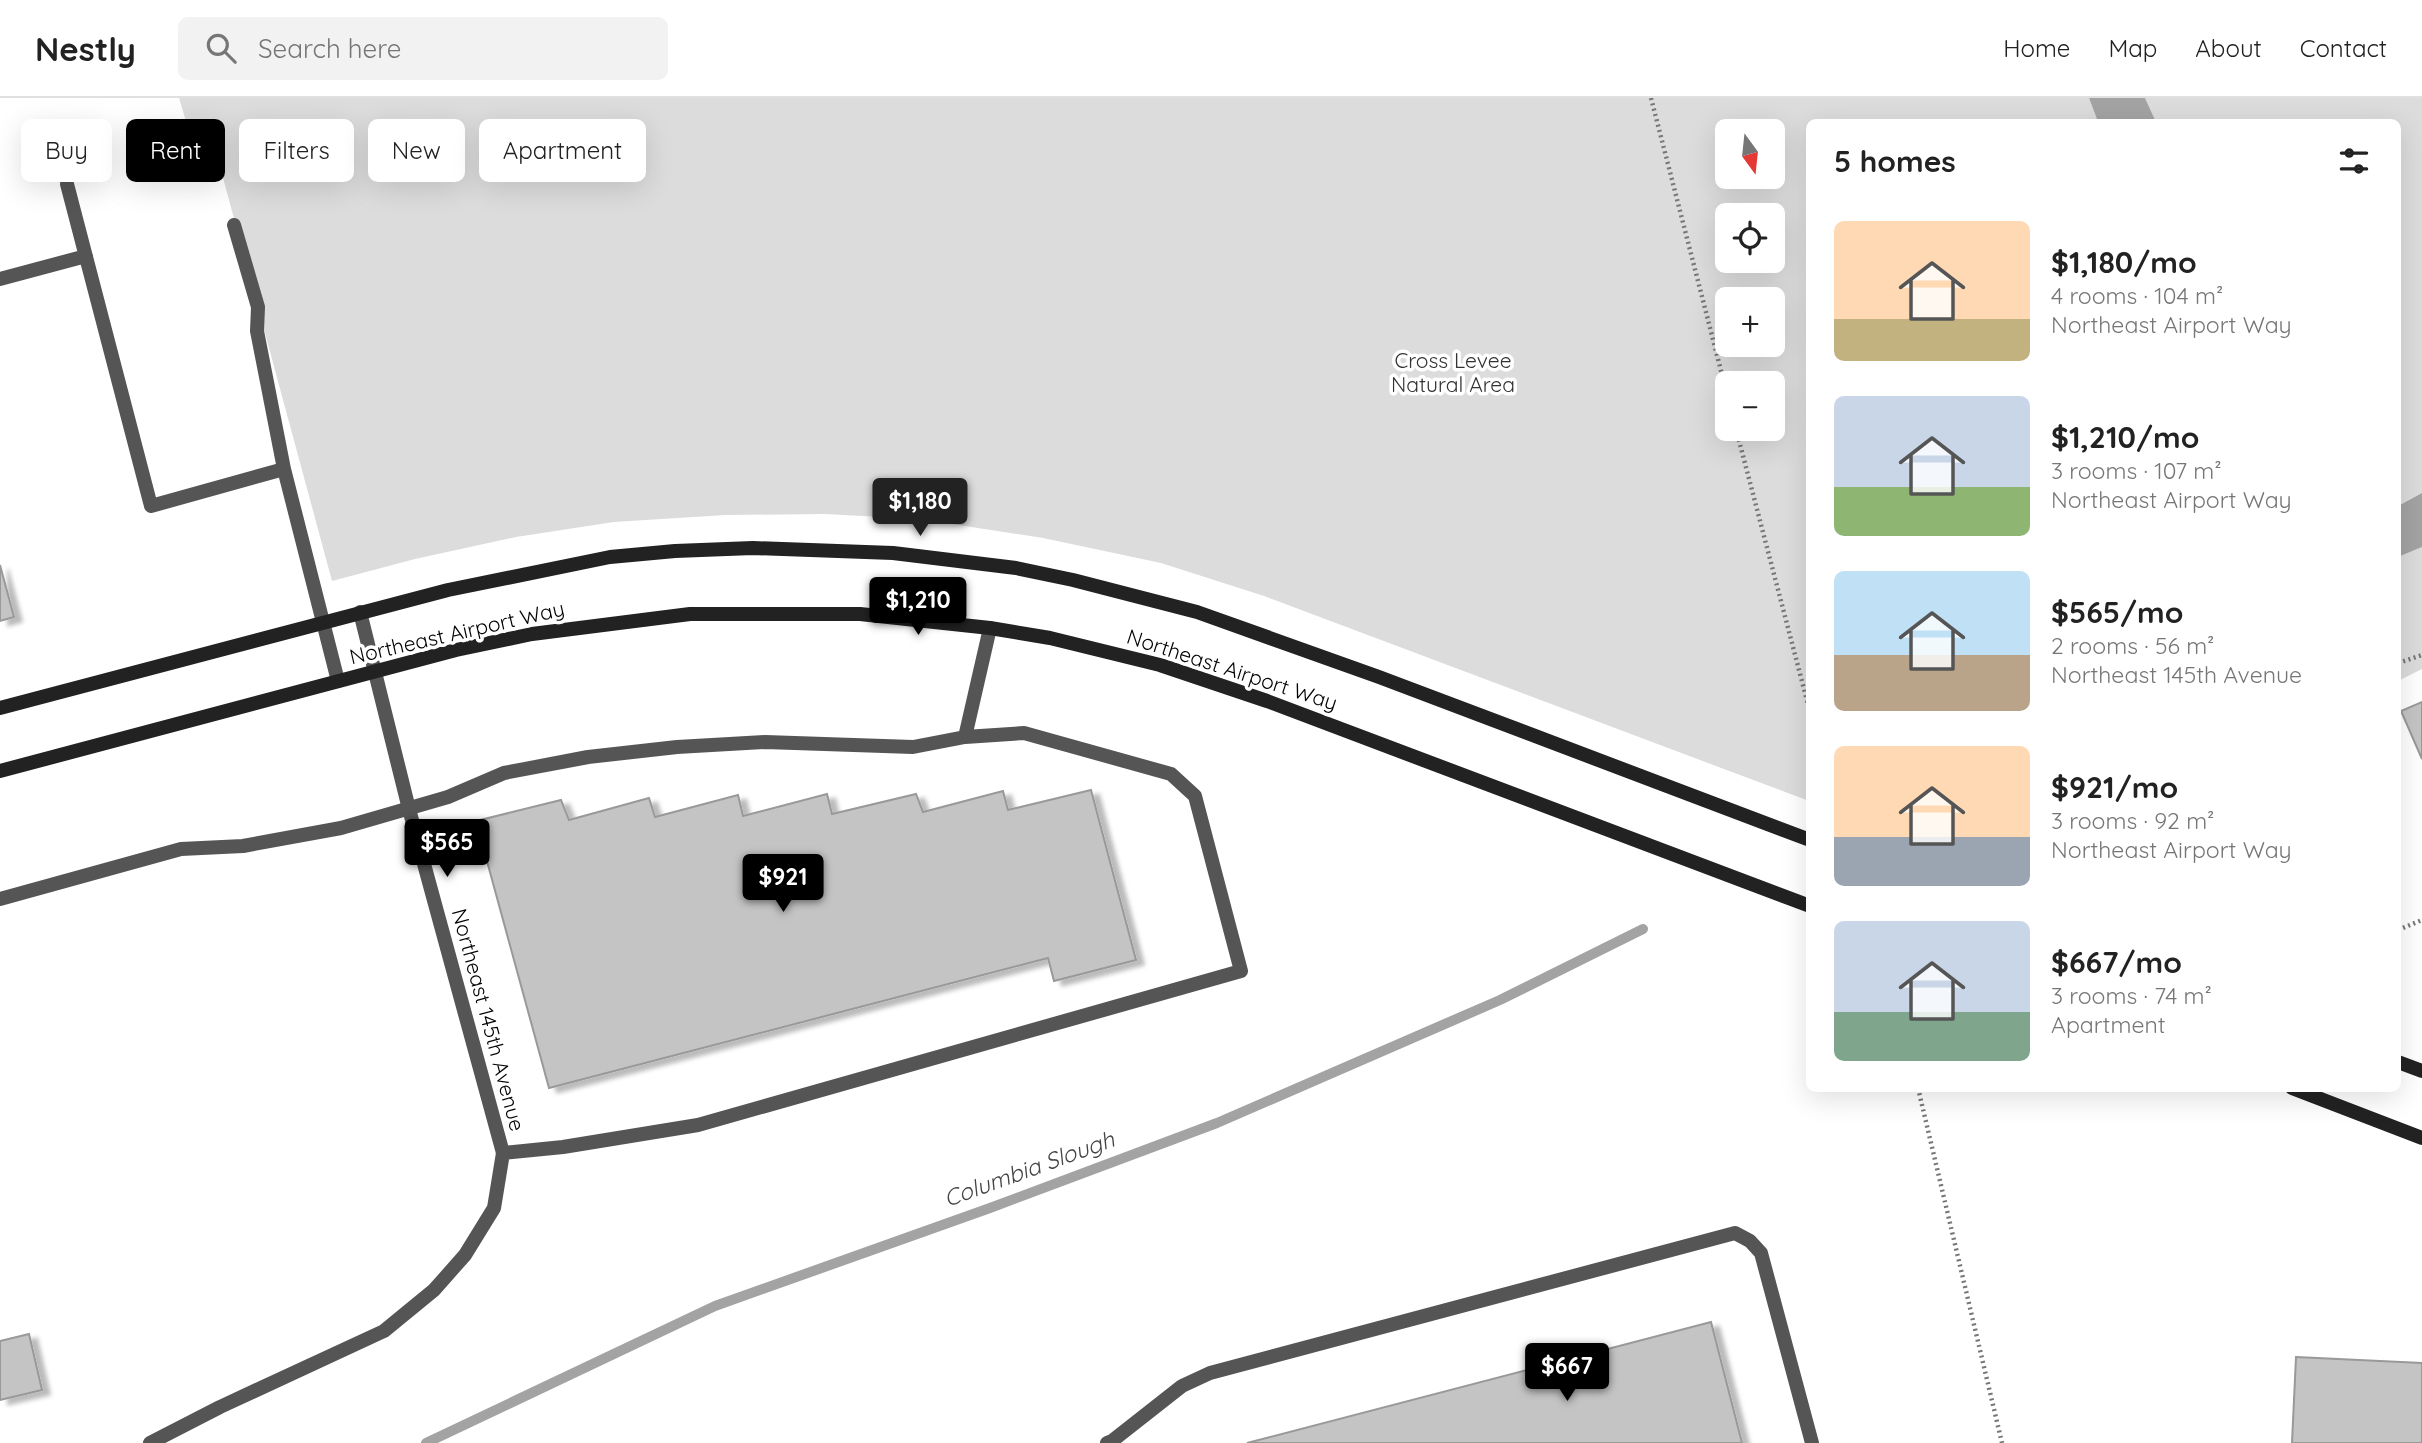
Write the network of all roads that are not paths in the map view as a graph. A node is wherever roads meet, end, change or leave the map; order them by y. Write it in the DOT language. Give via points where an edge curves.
graph roads {
  1 [pos="67,184"];
  2 [pos="234,225"];
  3 [pos="86,256"];
  4 [pos="0,279"];
  5 [pos="284,469"];
  6 [pos="360,612"];
  7 [pos="324,622"];
  8 [pos="990,628"];
  9 [pos="375,672"];
  10 [pos="338,681"];
  11 [pos="0,708"];
  12 [pos="965,737"];
  13 [pos="0,771"];
  14 [pos="409,809"];
  15 [pos="1806,838"];
  16 [pos="0,899"];
  17 [pos="1806,904"];
  18 [pos="2401,1063"];
  19 [pos="2422,1072"];
  20 [pos="2302,1092"];
  21 [pos="2422,1138"];
  22 [pos="503,1153"];
  23 [pos="150,1443"];
  24 [pos="1107,1443"];
  25 [pos="1812,1443"];
  1 -- 3 [label="street"];
  2 -- 5 [label="street" via="258,307 257,331"];
  3 -- 4 [label="street"];
  3 -- 5 [label="street" via="151,506"];
  5 -- 7 [label="street"];
  6 -- 7 [label="main road, Northeast Airport Way"];
  6 -- 9 [label="street, Northeast 145th Avenue"];
  6 -- 15 [label="main road, Northeast Airport Way" via="534,571 675,551 829,549 1016,568 1197,612"];
  7 -- 10 [label="street"];
  7 -- 11 [label="main road, Northeast Airport Way"];
  8 -- 9 [label="main road, Northeast Airport Way" via="860,614 690,614 532,634"];
  8 -- 12 [label="street"];
  8 -- 17 [label="main road, Northeast Airport Way" via="1160,665 1267,701"];
  9 -- 10 [label="main road, Northeast Airport Way"];
  9 -- 14 [label="street, Northeast 145th Avenue"];
  10 -- 13 [label="main road, Northeast Airport Way"];
  12 -- 14 [label="street" via="913,747 765,742 588,757 504,773"];
  12 -- 22 [label="street" via="1024,733 1171,774 1195,796 1241,971 698,1125"];
  14 -- 16 [label="street" via="341,828 243,846 181,849"];
  14 -- 22 [label="street, Northeast 145th Avenue"];
  18 -- 19 [label="main road"];
  20 -- 21 [label="main road"];
  22 -- 23 [label="street" via="495,1208 465,1255 434,1290 384,1331"];
  24 -- 25 [label="street" via="1182,1386 1210,1373 1735,1233 1761,1253"];
}
